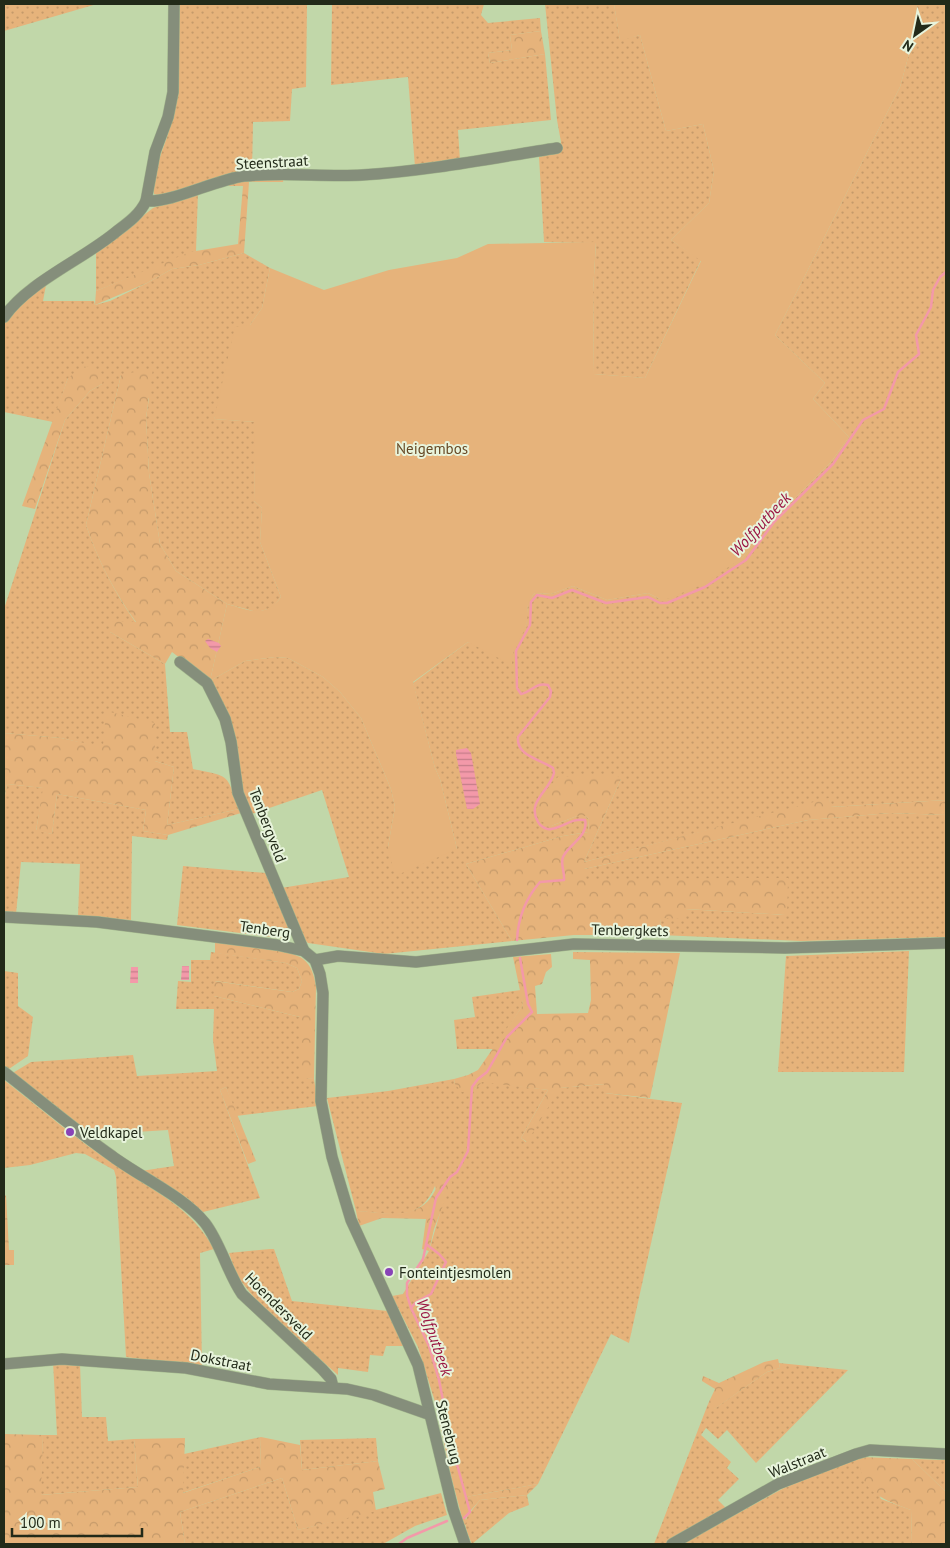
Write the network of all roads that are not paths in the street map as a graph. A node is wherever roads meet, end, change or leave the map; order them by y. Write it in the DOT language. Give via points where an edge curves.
graph roads {
  1 [pos="174,4"];
  2 [pos="557,148"];
  3 [pos="146,201"];
  4 [pos="4,317"];
  5 [pos="180,662"];
  6 [pos="4,917"];
  7 [pos="946,943"];
  8 [pos="304,951"];
  9 [pos="315,960"];
  10 [pos="4,1072"];
  11 [pos="4,1364"];
  12 [pos="333,1387"];
  13 [pos="428,1414"];
  14 [pos="946,1454"];
  15 [pos="465,1544"];
  16 [pos="672,1544"];
  1 -- 3 [label="street" via="175,71 171,105 155,152"];
  2 -- 3 [label="street, Steenstraat" via="378,173 236,177 164,199"];
  3 -- 4 [label="street" via="138,214 125,225 22,296"];
  5 -- 8 [label="street, Tenbergveld" via="207,683 225,719 238,793"];
  6 -- 8 [label="street, Tenberg" via="96,922"];
  7 -- 9 [label="street, Tenbergkets" via="785,948 574,944 416,962 338,956"];
  8 -- 9 [label="street, Tenberg"];
  9 -- 13 [label="street, Stenebrug" via="323,993 321,1101 332,1157 351,1220 418,1365"];
  10 -- 12 [label="street, Hoendersveld" via="112,1156 197,1215 242,1294 322,1368"];
  11 -- 12 [label="street, Dokstraat" via="56,1359 99,1361 186,1368 269,1384"];
  12 -- 13 [label="street, Dokstraat" via="374,1395"];
  13 -- 15 [label="street, Stenebrug"];
  14 -- 16 [label="street, Walstraat" via="870,1450 856,1454 778,1484"];
}
